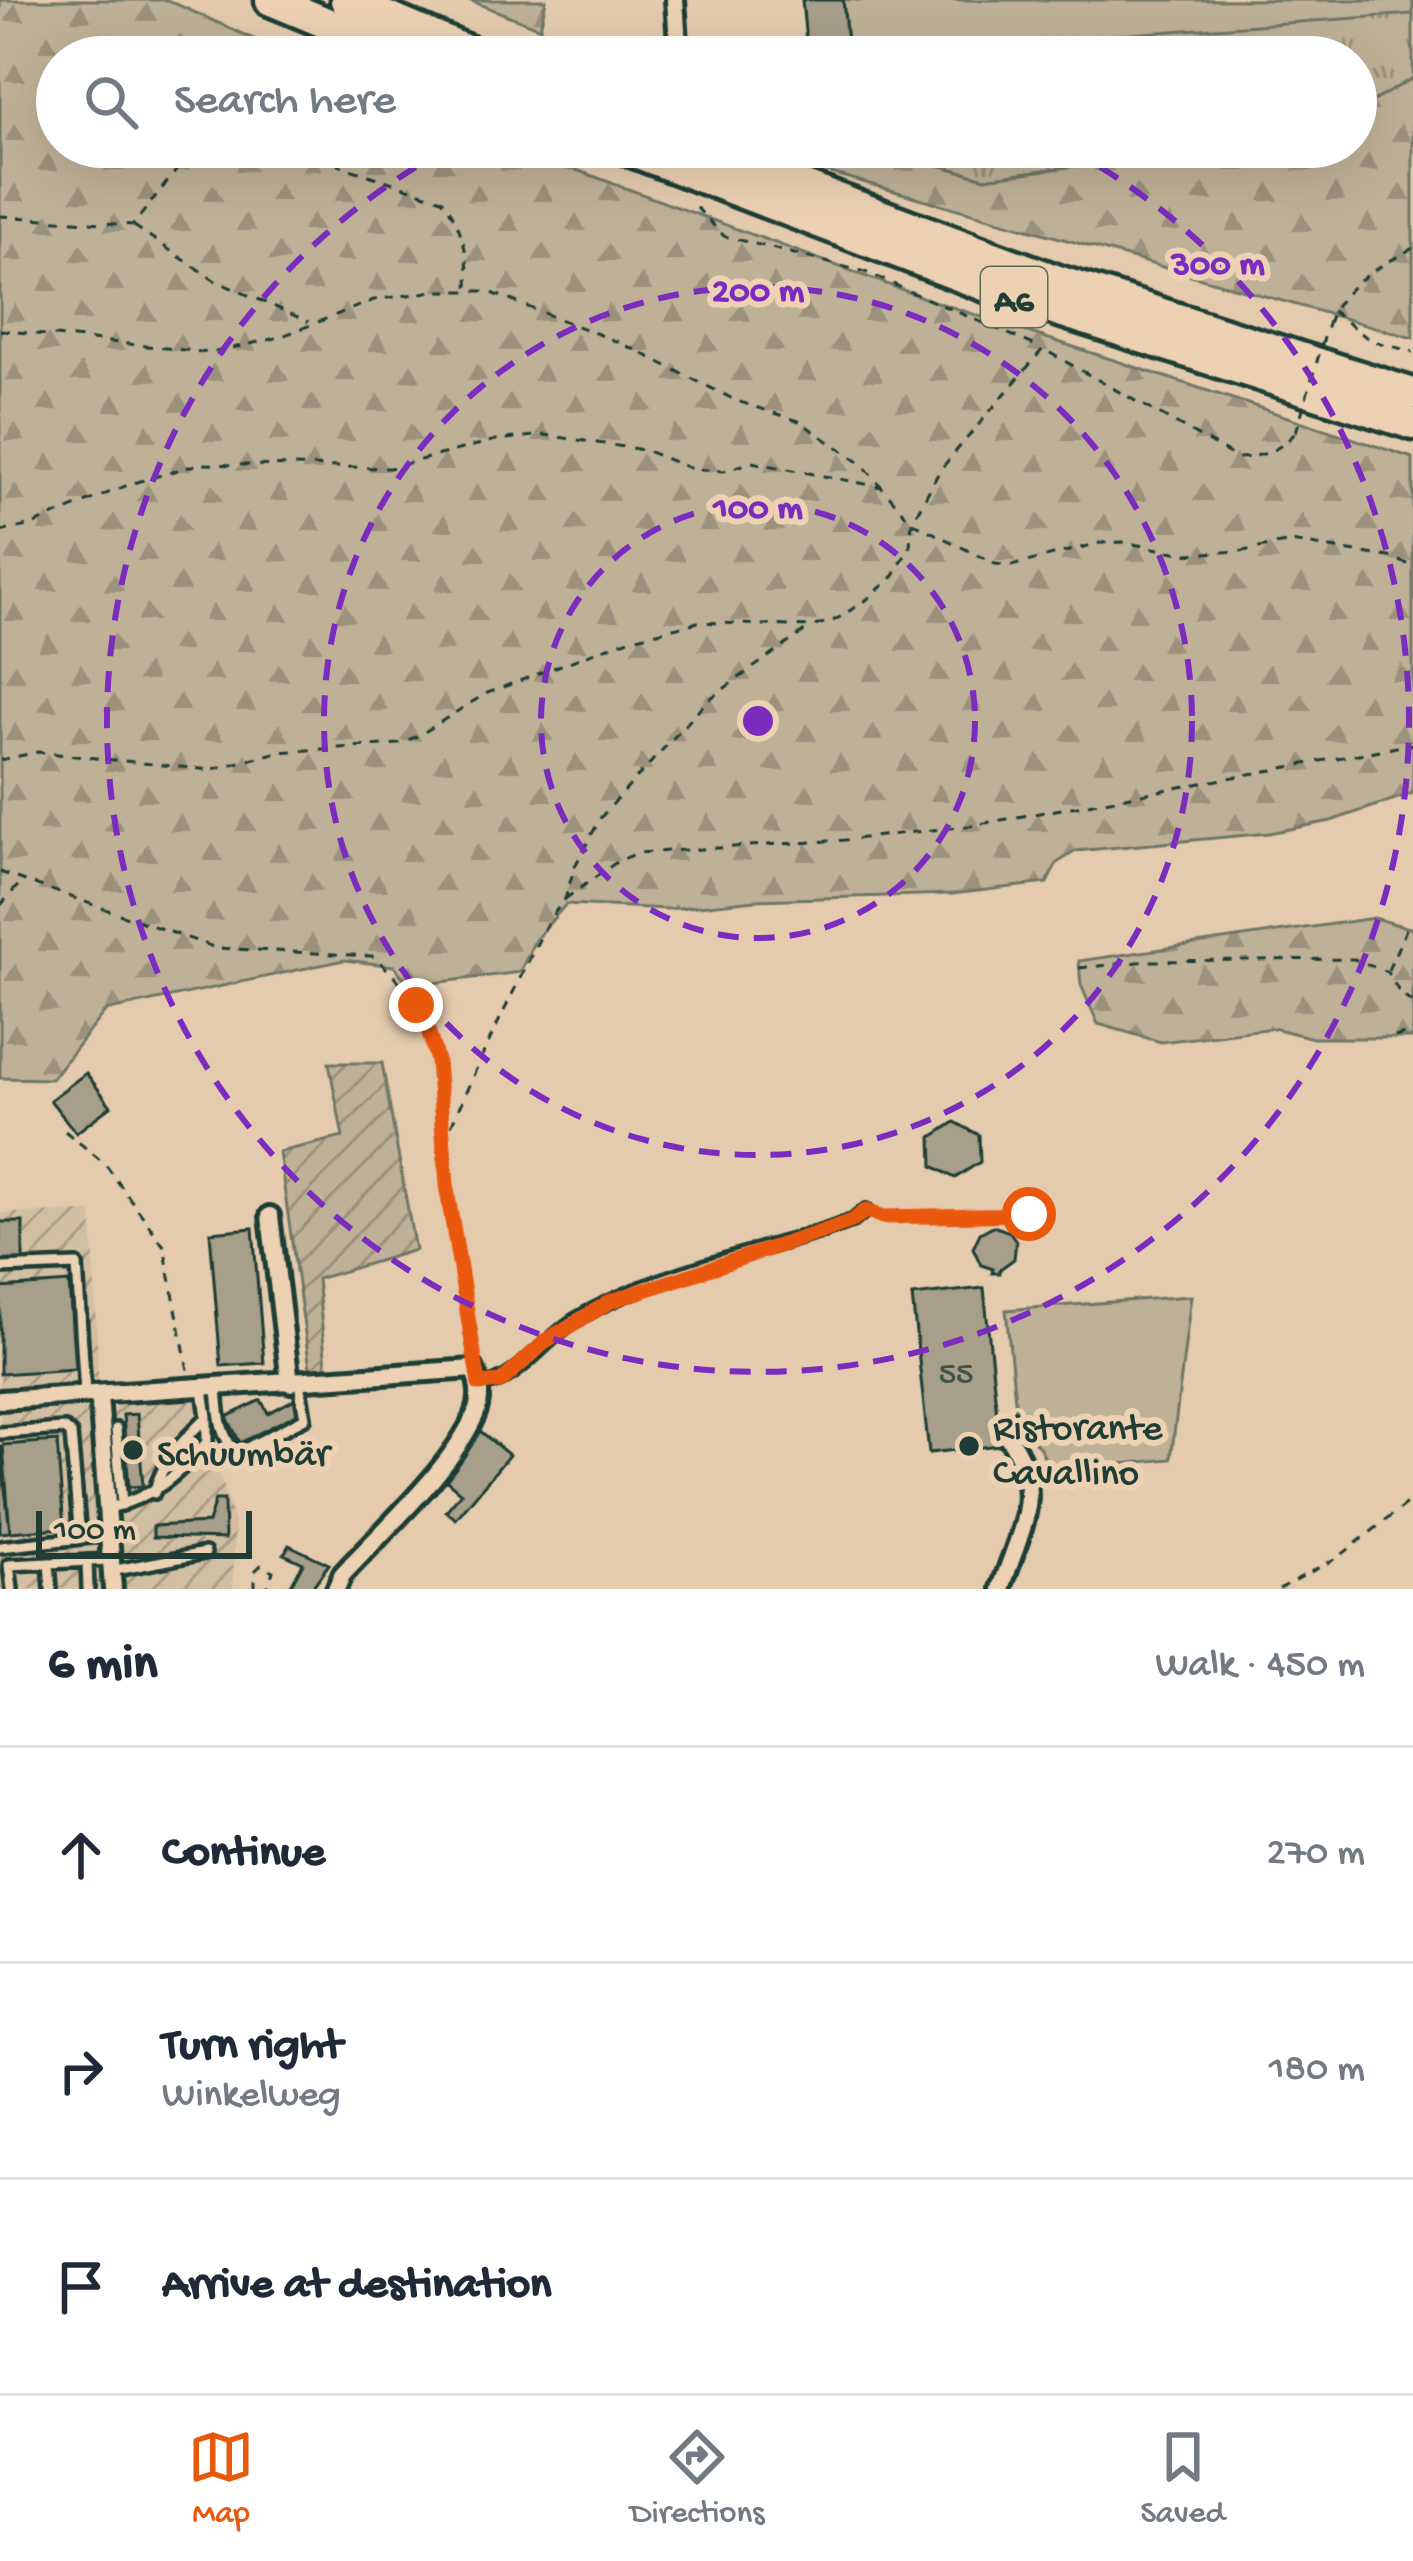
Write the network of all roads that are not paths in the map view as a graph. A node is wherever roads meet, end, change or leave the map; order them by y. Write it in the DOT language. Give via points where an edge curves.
graph roads {
  1 [pos="271,0"];
  2 [pos="346,0"];
  3 [pos="675,0"];
  4 [pos="358,36"];
  5 [pos="431,36"];
  6 [pos="678,36"];
  7 [pos="677,168"];
  8 [pos="754,168"];
  9 [pos="1413,394"];
  10 [pos="1413,424"];
  11 [pos="866,1210"];
  12 [pos="271,1216"];
  13 [pos="0,1268"];
  14 [pos="476,1377"];
  15 [pos="295,1383"];
  16 [pos="204,1389"];
  17 [pos="92,1394"];
  18 [pos="0,1400"];
  19 [pos="207,1418"];
  20 [pos="116,1429"];
  21 [pos="0,1433"];
  22 [pos="1008,1437"];
  23 [pos="154,1493"];
  24 [pos="114,1507"];
  25 [pos="109,1535"];
  26 [pos="80,1538"];
  27 [pos="0,1547"];
  28 [pos="206,1553"];
  29 [pos="87,1561"];
  30 [pos="49,1563"];
  31 [pos="111,1573"];
  32 [pos="12,1589"];
  33 [pos="51,1589"];
  34 [pos="88,1589"];
  35 [pos="335,1589"];
  36 [pos="1001,1589"];
  1 -- 4 [label="highway"];
  2 -- 5 [label="highway"];
  3 -- 6 [label="street"];
  7 -- 10 [label="highway, A6" via="1013,296"];
  8 -- 9 [label="highway, A6" via="1022,269"];
  11 -- 14 [label="lane" via="611,1301 547,1340 501,1382"];
  12 -- 15 [label="street"];
  13 -- 17 [label="lane" via="77,1265"];
  14 -- 15 [label="street"];
  14 -- 35 [label="street" via="475,1414 461,1436"];
  15 -- 16 [label="street"];
  15 -- 16 [label="lane" via="305,1418 238,1453"];
  16 -- 17 [label="street"];
  16 -- 19 [label="lane"];
  17 -- 18 [label="street"];
  17 -- 24 [label="street"];
  19 -- 23 [label="lane" via="169,1454"];
  19 -- 23 [label="lane" via="207,1442"];
  20 -- 24 [label="lane"];
  21 -- 26 [label="lane" via="71,1434"];
  22 -- 36 [label="street" via="1027,1464 1031,1493"];
  23 -- 24 [label="lane"];
  24 -- 25 [label="street"];
  25 -- 26 [label="lane"];
  25 -- 31 [label="street"];
  26 -- 27 [label="lane"];
  28 -- 31 [label="lane"];
  29 -- 30 [label="lane"];
  29 -- 31 [label="lane"];
  29 -- 34 [label="lane"];
  30 -- 32 [label="lane" via="9,1565"];
  30 -- 33 [label="lane"];
}
